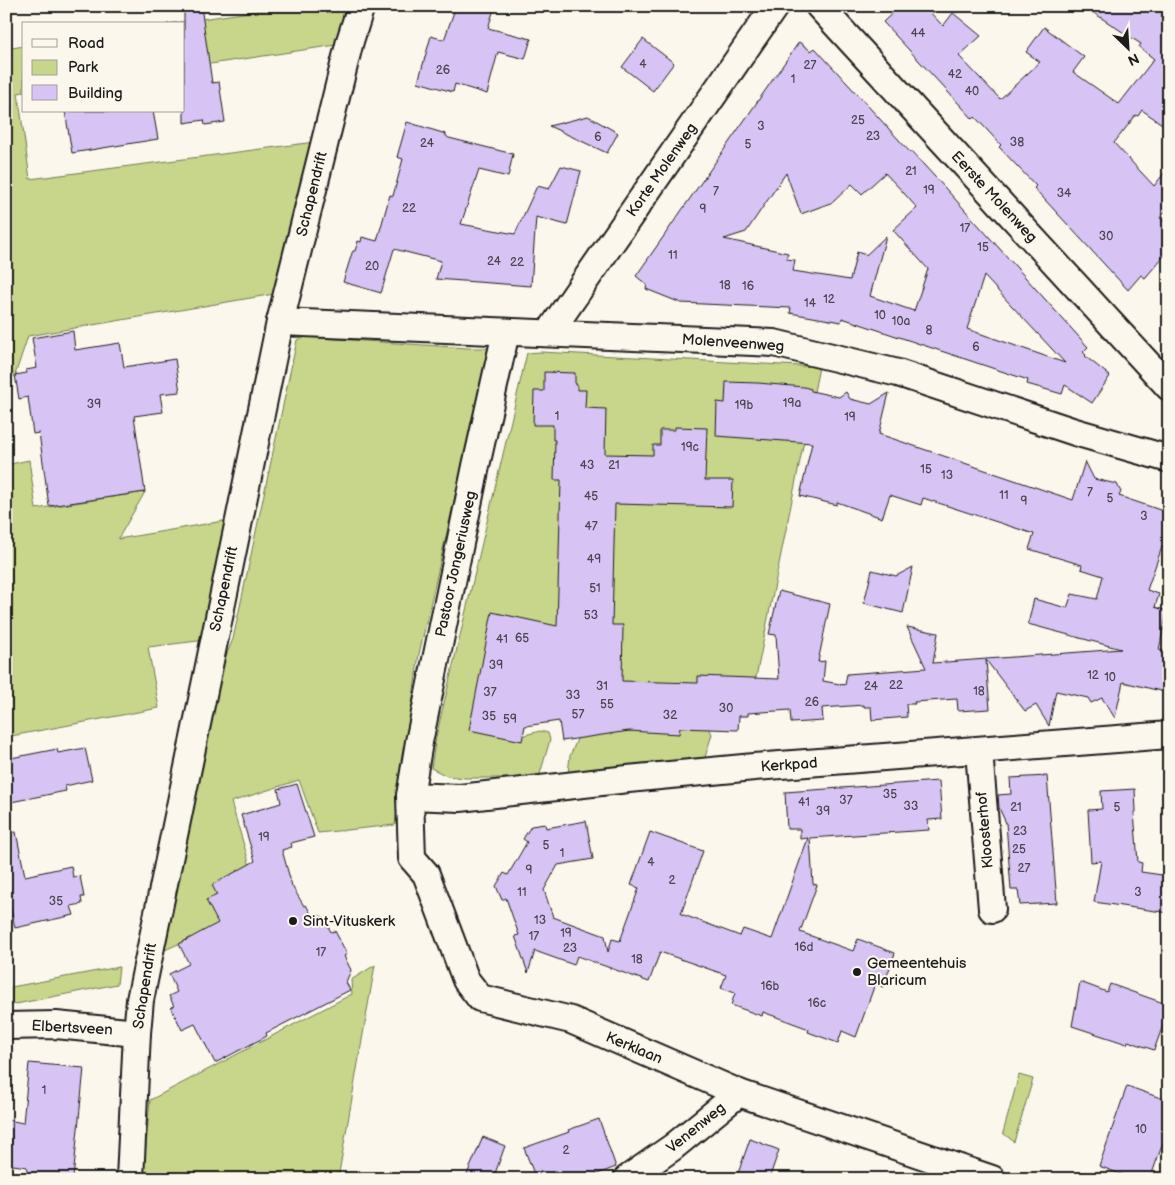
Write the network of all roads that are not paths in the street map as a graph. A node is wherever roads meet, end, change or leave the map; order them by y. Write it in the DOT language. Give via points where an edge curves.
graph roads {
  1 [pos="361,6"];
  2 [pos="775,6"];
  3 [pos="819,6"];
  4 [pos="280,322"];
  5 [pos="506,332"];
  6 [pos="549,333"];
  7 [pos="1169,387"];
  8 [pos="1169,459"];
  9 [pos="1169,735"];
  10 [pos="979,750"];
  11 [pos="410,796"];
  12 [pos="992,909"];
  13 [pos="6,1026"];
  14 [pos="137,1033"];
  15 [pos="739,1092"];
  16 [pos="130,1179"];
  17 [pos="627,1179"];
  18 [pos="992,1179"];
  1 -- 4 [label="street, Schapendrift"];
  2 -- 6 [label="street, Korte Molenweg"];
  3 -- 7 [label="street, Eerste Molenweg"];
  4 -- 5 [label="street, Molenveenweg"];
  4 -- 14 [label="street, Schapendrift" via="140,1000"];
  5 -- 6 [label="street, Molenveenweg"];
  5 -- 11 [label="street, Pastoor Jongeriusweg"];
  6 -- 8 [label="street, Molenveenweg" via="774,343 898,373 1075,432"];
  9 -- 10 [label="street, Kerkpad"];
  10 -- 11 [label="street, Kerkpad" via="628,778 460,798"];
  10 -- 12 [label="street, Kloosterhof"];
  11 -- 15 [label="street, Kerklaan" via="412,858 426,874 466,980 480,998 571,1020"];
  13 -- 14 [label="street, Elbertsveen" via="56,1025"];
  14 -- 16 [label="street, Schapendrift"];
  15 -- 17 [label="street, Venenweg" via="673,1147"];
  15 -- 18 [label="street, Kerklaan"];
}
